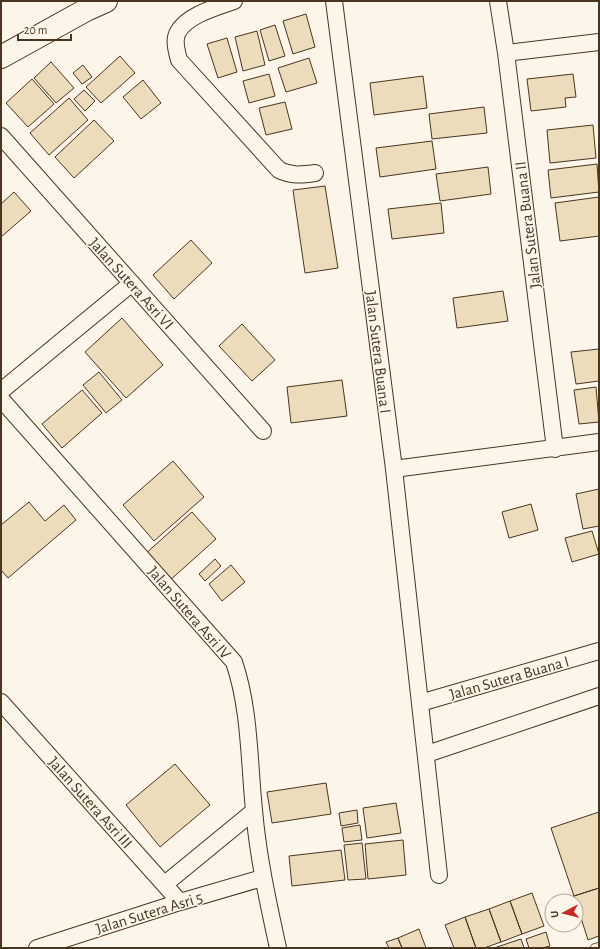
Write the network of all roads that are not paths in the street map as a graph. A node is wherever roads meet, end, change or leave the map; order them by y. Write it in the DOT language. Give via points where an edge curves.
graph roads {
  1 [pos="106,1"];
  2 [pos="234,1"];
  3 [pos="334,1"];
  4 [pos="498,1"];
  5 [pos="599,42"];
  6 [pos="506,53"];
  7 [pos="1,58"];
  8 [pos="1,136"];
  9 [pos="315,173"];
  10 [pos="132,283"];
  11 [pos="1,391"];
  12 [pos="1,399"];
  13 [pos="263,431"];
  14 [pos="599,442"];
  15 [pos="555,449"];
  16 [pos="394,469"];
  17 [pos="599,651"];
  18 [pos="599,696"];
  19 [pos="1,702"];
  20 [pos="420,703"];
  21 [pos="427,754"];
  22 [pos="254,812"];
  23 [pos="439,874"];
  24 [pos="262,878"];
  25 [pos="165,884"];
  26 [pos="180,902"];
  27 [pos="599,947"];
  28 [pos="37,948"];
  29 [pos="278,948"];
  30 [pos="595,948"];
  1 -- 7 [label="street"];
  2 -- 9 [label="street" via="209,9 191,19 178,32 176,47 179,60 279,170 288,175 299,176"];
  3 -- 16 [label="street, Jalan Sutera Buana I"];
  4 -- 6 [label="street, Jalan Sutera Buana II"];
  5 -- 6 [label="street"];
  6 -- 15 [label="street, Jalan Sutera Buana II"];
  8 -- 10 [label="street, Jalan Sutera Asri VI"];
  10 -- 11 [label="street"];
  10 -- 13 [label="street, Jalan Sutera Asri VI"];
  12 -- 22 [label="street, Jalan Sutera Asri IV" via="234,662 244,699"];
  14 -- 15 [label="street"];
  15 -- 16 [label="street"];
  16 -- 20 [label="street, Jalan Sutera Buana I"];
  17 -- 20 [label="street, Jalan Sutera Buana I"];
  18 -- 21 [label="street"];
  19 -- 25 [label="street, Jalan Sutera Asri III"];
  20 -- 21 [label="street, Jalan Sutera Buana I"];
  21 -- 23 [label="street, Jalan Sutera Buana I"];
  22 -- 24 [label="street, Jalan Sutera Asri IV"];
  22 -- 25 [label="street"];
  24 -- 26 [label="street, Jalan Sutera Asri 5"];
  24 -- 29 [label="street, Jalan Sutera Asri IV"];
  25 -- 26 [label="street, Jalan Sutera Asri III"];
  26 -- 28 [label="street, Jalan Sutera Asri 5"];
  27 -- 30 [label="lane"];
}
